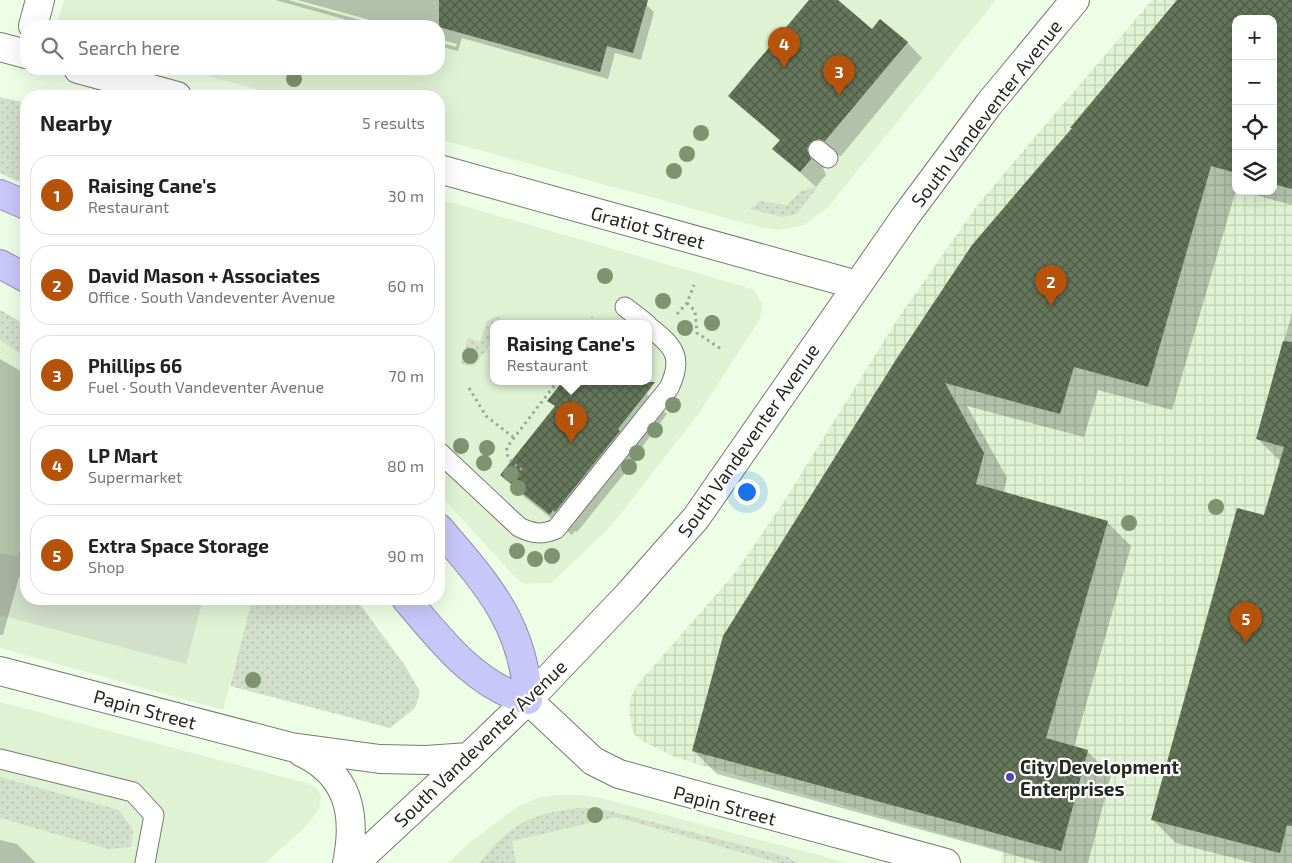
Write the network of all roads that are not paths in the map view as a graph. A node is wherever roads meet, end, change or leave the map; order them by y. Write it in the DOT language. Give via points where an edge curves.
graph roads {
  1 [pos="40,0"];
  2 [pos="1075,0"];
  3 [pos="34,20"];
  4 [pos="100,75"];
  5 [pos="155,90"];
  6 [pos="445,171"];
  7 [pos="0,194"];
  8 [pos="20,202"];
  9 [pos="0,264"];
  10 [pos="20,275"];
  11 [pos="857,285"];
  12 [pos="625,307"];
  13 [pos="642,320"];
  14 [pos="652,328"];
  15 [pos="445,458"];
  16 [pos="445,535"];
  17 [pos="411,605"];
  18 [pos="0,671"];
  19 [pos="528,700"];
  20 [pos="291,748"];
  21 [pos="469,757"];
  22 [pos="0,759"];
  23 [pos="145,863"];
  24 [pos="346,863"];
  25 [pos="355,863"];
  26 [pos="946,863"];
  1 -- 3 [label="street"];
  2 -- 11 [label="street, South Vandeventer Avenue" via="989,104"];
  4 -- 5 [label="street"];
  6 -- 11 [label="street, Gratiot Street"];
  7 -- 8 [label="highway"];
  9 -- 10 [label="highway"];
  11 -- 19 [label="street, South Vandeventer Avenue" via="696,518"];
  12 -- 13 [label="lane"];
  14 -- 15 [label="lane" via="669,343 675,355 674,378 556,529 545,534 532,534 519,527"];
  16 -- 19 [label="highway" via="476,571 505,614 524,662"];
  17 -- 19 [label="highway" via="463,662 487,682 507,695"];
  18 -- 20 [label="street, Papin Street"];
  19 -- 21 [label="street, South Vandeventer Avenue"];
  19 -- 26 [label="street, Papin Street" via="593,761 619,774"];
  20 -- 21 [label="street" via="380,758 426,760"];
  20 -- 24 [label="street" via="311,757 332,773 346,794 351,822"];
  21 -- 25 [label="street, South Vandeventer Avenue"];
  22 -- 23 [label="lane" via="133,792 154,815"];
}
